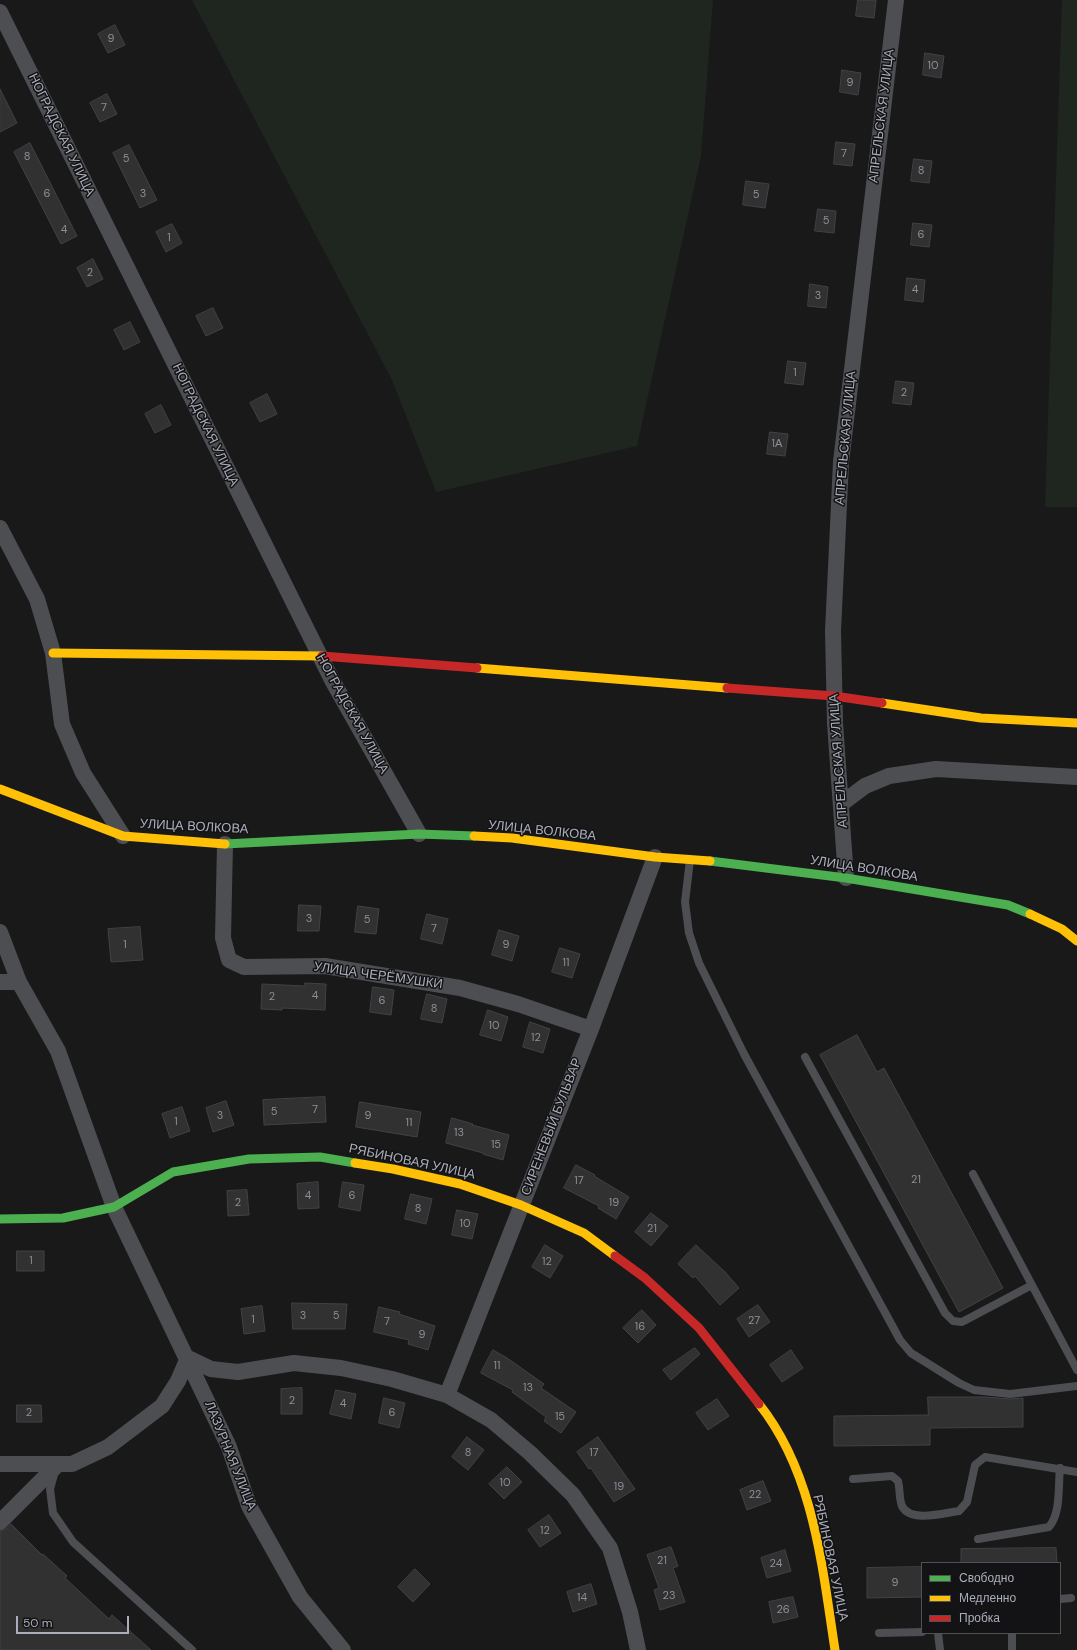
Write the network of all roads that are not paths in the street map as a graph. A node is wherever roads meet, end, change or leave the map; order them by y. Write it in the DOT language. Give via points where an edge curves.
graph roads {
  1 [pos="896,0"];
  2 [pos="0,12"];
  3 [pos="0,528"];
  4 [pos="53,653"];
  5 [pos="320,656"];
  6 [pos="834,696"];
  7 [pos="1077,723"];
  8 [pos="1077,777"];
  9 [pos="0,789"];
  10 [pos="841,804"];
  11 [pos="419,834"];
  12 [pos="123,836"];
  13 [pos="225,844"];
  14 [pos="655,857"];
  15 [pos="690,859"];
  16 [pos="846,878"];
  17 [pos="0,932"];
  18 [pos="1077,941"];
  19 [pos="0,982"];
  20 [pos="19,982"];
  21 [pos="591,1029"];
  22 [pos="805,1057"];
  23 [pos="973,1174"];
  24 [pos="521,1205"];
  25 [pos="114,1207"];
  26 [pos="0,1219"];
  27 [pos="1032,1285"];
  28 [pos="188,1358"];
  29 [pos="1077,1370"];
  30 [pos="1077,1386"];
  31 [pos="447,1395"];
  32 [pos="0,1464"];
  33 [pos="57,1464"];
  34 [pos="1060,1468"];
  35 [pos="1077,1472"];
  36 [pos="853,1479"];
  37 [pos="0,1522"];
  38 [pos="978,1538"];
  39 [pos="1071,1598"];
  40 [pos="1061,1599"];
  41 [pos="921,1632"];
  42 [pos="879,1633"];
  43 [pos="938,1634"];
  44 [pos="1012,1634"];
  45 [pos="192,1650"];
  46 [pos="343,1650"];
  47 [pos="638,1650"];
  48 [pos="835,1650"];
  49 [pos="940,1650"];
  50 [pos="1012,1650"];
  1 -- 6 [label="street, АПРЕЛЬСКАЯ УЛИЦА" via="841,462 833,631"];
  2 -- 5 [label="street, НОГРАДСКАЯ УЛИЦА"];
  3 -- 4 [label="street" via="37,598"];
  4 -- 5 [label="street"];
  4 -- 12 [label="street" via="62,724 83,773"];
  5 -- 6 [label="street"];
  5 -- 11 [label="street, НОГРАДСКАЯ УЛИЦА"];
  6 -- 7 [label="street" via="981,718"];
  6 -- 10 [label="street, АПРЕЛЬСКАЯ УЛИЦА"];
  8 -- 10 [label="street" via="936,769 889,776 865,786"];
  9 -- 12 [label="street, УЛИЦА ВОЛКОВА"];
  10 -- 16 [label="street, АПРЕЛЬСКАЯ УЛИЦА"];
  11 -- 13 [label="street, УЛИЦА ВОЛКОВА"];
  11 -- 14 [label="street, УЛИЦА ВОЛКОВА" via="512,838"];
  12 -- 13 [label="street, УЛИЦА ВОЛКОВА"];
  13 -- 21 [label="street, УЛИЦА ЧЕРЁМУШКИ" via="223,938 229,960 244,967 325,966 460,988 518,1004"];
  14 -- 15 [label="street, УЛИЦА ВОЛКОВА"];
  14 -- 21 [label="street, СИРЕНЕВЫЙ БУЛЬВАР"];
  15 -- 16 [label="street, УЛИЦА ВОЛКОВА"];
  15 -- 30 [label="lane" via="685,902 689,933 699,963 744,1054 900,1340 911,1353 974,1390 1010,1394"];
  16 -- 18 [label="street, УЛИЦА ВОЛКОВА" via="1008,905 1062,929"];
  17 -- 20 [label="street, ЛАЗУРНАЯ УЛИЦА"];
  19 -- 20 [label="street"];
  20 -- 25 [label="street, ЛАЗУРНАЯ УЛИЦА" via="58,1051"];
  21 -- 24 [label="street, СИРЕНЕВЫЙ БУЛЬВАР"];
  22 -- 27 [label="lane" via="945,1313 953,1321 962,1322"];
  23 -- 27 [label="lane"];
  24 -- 25 [label="street, РЯБИНОВАЯ УЛИЦА" via="460,1184 393,1169 320,1157 249,1160 174,1172"];
  24 -- 31 [label="street, СИРЕНЕВЫЙ БУЛЬВАР"];
  24 -- 48 [label="street, РЯБИНОВАЯ УЛИЦА" via="584,1233 646,1278 699,1328 764,1410 791,1455 810,1510"];
  25 -- 26 [label="street, РЯБИНОВАЯ УЛИЦА" via="63,1218"];
  25 -- 28 [label="street, ЛАЗУРНАЯ УЛИЦА"];
  27 -- 29 [label="lane"];
  28 -- 31 [label="street" via="211,1369 238,1372 294,1362 341,1368"];
  28 -- 33 [label="street" via="178,1381 162,1406 108,1447 72,1464"];
  28 -- 46 [label="street, ЛАЗУРНАЯ УЛИЦА" via="229,1447 249,1506 300,1597"];
  31 -- 47 [label="street" via="491,1420 573,1495 610,1548 630,1612"];
  32 -- 33 [label="street"];
  33 -- 37 [label="street"];
  33 -- 45 [label="lane" via="50,1489 53,1513 73,1542"];
  34 -- 35 [label="lane"];
  34 -- 36 [label="lane" via="985,1457 975,1465 967,1502 959,1511 918,1516 909,1514 902,1506 898,1481 892,1476"];
  34 -- 38 [label="lane" via="1056,1514 1054,1522 1049,1527"];
  39 -- 40 [label="lane"];
  41 -- 42 [label="lane"];
  43 -- 49 [label="lane"];
  44 -- 50 [label="lane"];
}
